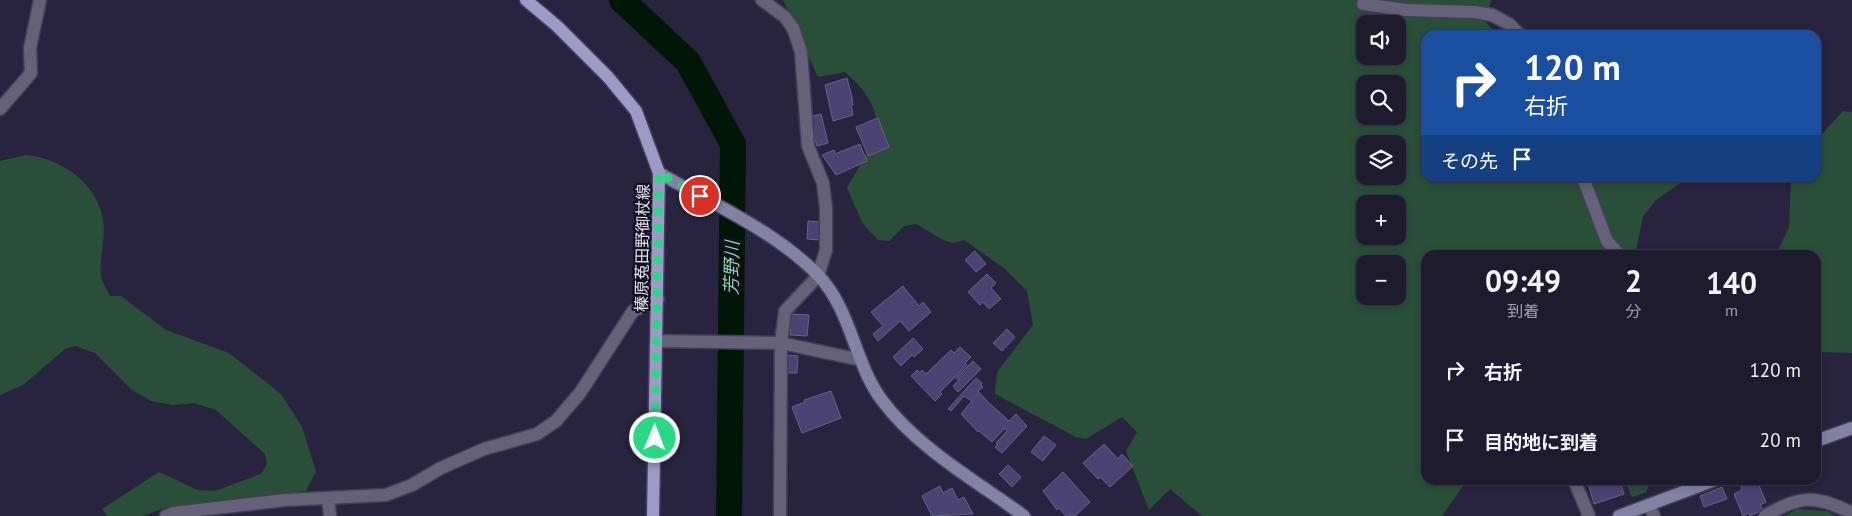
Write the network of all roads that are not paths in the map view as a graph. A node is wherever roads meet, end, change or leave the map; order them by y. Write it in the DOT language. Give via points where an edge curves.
graph roads {
  1 [pos="40,0"];
  2 [pos="526,0"];
  3 [pos="762,0"];
  4 [pos="1363,4"];
  5 [pos="1515,30"];
  6 [pos="0,110"];
  7 [pos="664,175"];
  8 [pos="1585,182"];
  9 [pos="1615,250"];
  10 [pos="818,276"];
  11 [pos="658,300"];
  12 [pos="663,341"];
  13 [pos="781,343"];
  14 [pos="861,360"];
  15 [pos="1852,428"];
  16 [pos="1821,439"];
  17 [pos="1576,485"];
  18 [pos="1705,485"];
  19 [pos="328,498"];
  20 [pos="1651,511"];
  21 [pos="1852,513"];
  22 [pos="166,516"];
  23 [pos="330,516"];
  24 [pos="653,516"];
  25 [pos="780,516"];
  26 [pos="1024,516"];
  27 [pos="1589,516"];
  28 [pos="1619,516"];
  29 [pos="1765,516"];
  1 -- 6 [label="street" via="30,48 31,73"];
  2 -- 7 [label="main road, 榛原菟田野御杖線" via="608,77 636,111"];
  3 -- 10 [label="street" via="785,17 793,28 801,52 808,146 823,184 826,209 826,250"];
  4 -- 5 [label="street" via="1406,10 1475,12 1492,15"];
  7 -- 10 [label="street" via="780,242"];
  7 -- 11 [label="main road, 榛原菟田野御杖線"];
  8 -- 9 [label="street" via="1607,241"];
  10 -- 13 [label="street" via="785,311"];
  10 -- 14 [label="street" via="846,318"];
  11 -- 12 [label="main road, 榛原菟田野御杖線"];
  11 -- 19 [label="street" via="633,310 580,393 556,421 537,434 484,449 386,495"];
  12 -- 13 [label="street"];
  12 -- 24 [label="main road, 榛原菟田野御杖線"];
  13 -- 14 [label="street"];
  13 -- 25 [label="street"];
  14 -- 26 [label="street" via="880,398 915,437"];
  15 -- 16 [label="street"];
  17 -- 27 [label="street"];
  18 -- 20 [label="street"];
  19 -- 22 [label="street" via="276,501"];
  19 -- 23 [label="street"];
  20 -- 28 [label="street"];
  21 -- 29 [label="street" via="1839,506 1807,498 1785,504"];
}
